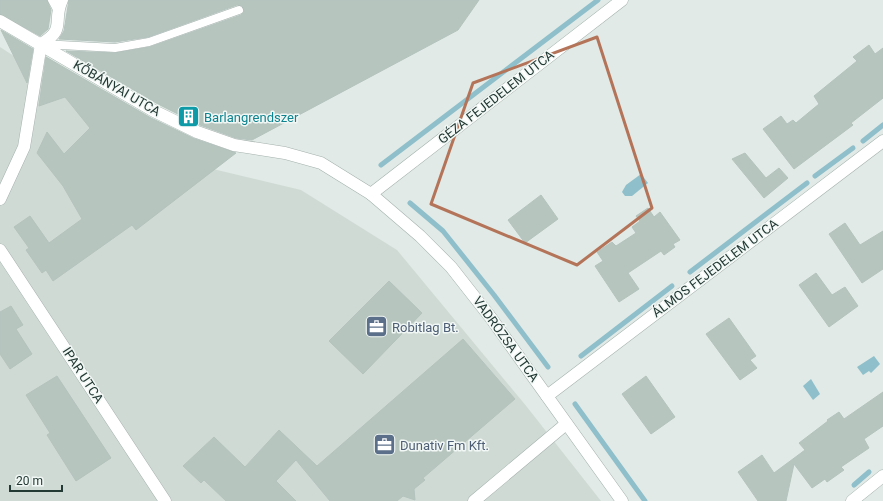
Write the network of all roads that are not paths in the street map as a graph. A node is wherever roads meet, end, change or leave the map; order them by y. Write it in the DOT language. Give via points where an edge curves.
graph roads {
  1 [pos="52,0"];
  2 [pos="622,0"];
  3 [pos="60,6"];
  4 [pos="239,10"];
  5 [pos="0,21"];
  6 [pos="41,44"];
  7 [pos="883,141"];
  8 [pos="371,194"];
  9 [pos="0,199"];
  10 [pos="0,250"];
  11 [pos="547,396"];
  12 [pos="566,424"];
  13 [pos="883,476"];
  14 [pos="165,501"];
  15 [pos="474,501"];
  16 [pos="622,501"];
  17 [pos="852,501"];
  1 -- 3 [label="lane"];
  2 -- 8 [label="street, GÉZA FEJEDELEM UTCA"];
  3 -- 6 [label="street" via="56,31"];
  4 -- 6 [label="lane" via="149,42 115,48"];
  5 -- 6 [label="street, KŐBÁNYAI UTCA"];
  6 -- 8 [label="street, KŐBÁNYAI UTCA" via="154,111 197,132 234,144 285,153 321,163"];
  6 -- 9 [label="street" via="24,147"];
  7 -- 11 [label="street, ÁLMOS FEJEDELEM UTCA"];
  8 -- 11 [label="street, VADRÓZSA UTCA" via="420,236 451,267"];
  10 -- 14 [label="street, IPAR UTCA"];
  11 -- 12 [label="street, VADRÓZSA UTCA"];
  12 -- 15 [label="street"];
  12 -- 16 [label="street, VADRÓZSA UTCA"];
  13 -- 17 [label="street"];
}
